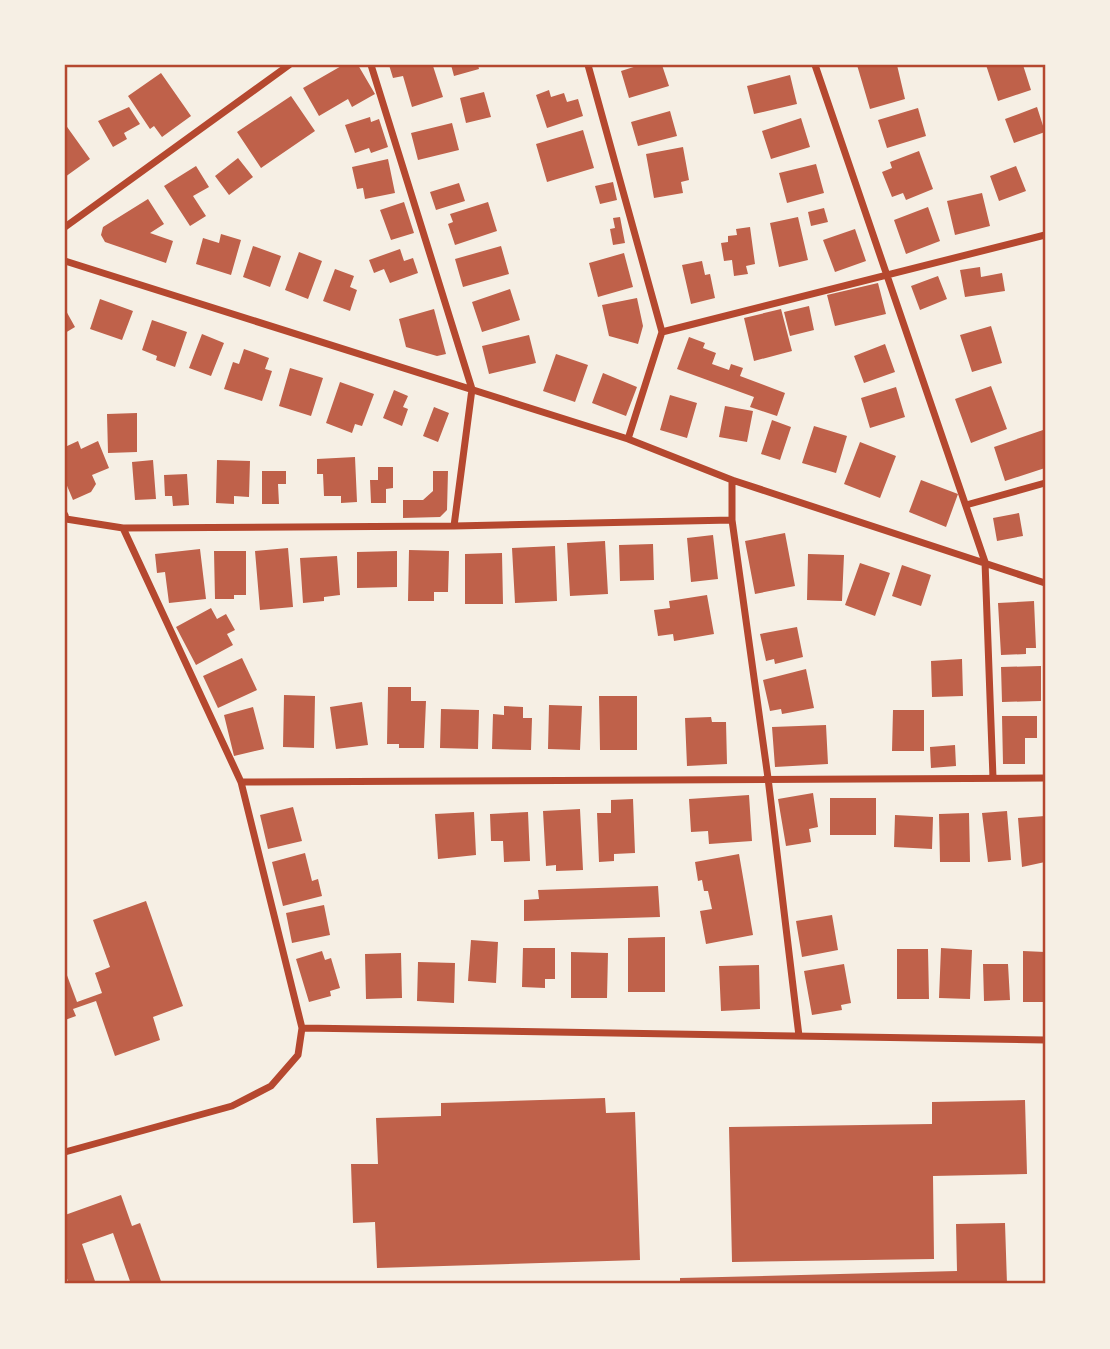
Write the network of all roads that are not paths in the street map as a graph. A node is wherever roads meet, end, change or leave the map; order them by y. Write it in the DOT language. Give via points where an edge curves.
graph roads {
  1 [pos="289,65"];
  2 [pos="371,65"];
  3 [pos="589,65"];
  4 [pos="815,65"];
  5 [pos="65,226"];
  6 [pos="1045,235"];
  7 [pos="65,261"];
  8 [pos="887,274"];
  9 [pos="662,331"];
  10 [pos="472,389"];
  11 [pos="628,439"];
  12 [pos="732,480"];
  13 [pos="1045,483"];
  14 [pos="966,505"];
  15 [pos="65,515"];
  16 [pos="732,520"];
  17 [pos="454,526"];
  18 [pos="123,528"];
  19 [pos="985,562"];
  20 [pos="1045,583"];
  21 [pos="768,778"];
  22 [pos="993,778"];
  23 [pos="1045,778"];
  24 [pos="241,782"];
  25 [pos="302,1028"];
  26 [pos="799,1036"];
  27 [pos="1045,1040"];
  28 [pos="65,1152"];
  1 -- 5 [label="street"];
  2 -- 10 [label="street"];
  3 -- 9 [label="street"];
  4 -- 8 [label="street"];
  6 -- 8 [label="street"];
  7 -- 10 [label="street"];
  8 -- 9 [label="street"];
  8 -- 14 [label="street"];
  9 -- 11 [label="street"];
  10 -- 11 [label="street"];
  10 -- 17 [label="street"];
  11 -- 12 [label="street"];
  12 -- 16 [label="street"];
  12 -- 19 [label="street"];
  13 -- 14 [label="street"];
  14 -- 19 [label="street"];
  15 -- 18 [label="street" via="66,519"];
  16 -- 17 [label="street"];
  16 -- 21 [label="street"];
  17 -- 18 [label="street"];
  18 -- 24 [label="street"];
  19 -- 20 [label="street"];
  19 -- 22 [label="street"];
  21 -- 22 [label="street"];
  21 -- 24 [label="street"];
  21 -- 26 [label="street"];
  22 -- 23 [label="street"];
  24 -- 25 [label="street"];
  25 -- 26 [label="street"];
  25 -- 28 [label="street" via="298,1055 271,1086 232,1106"];
  26 -- 27 [label="street"];
}
